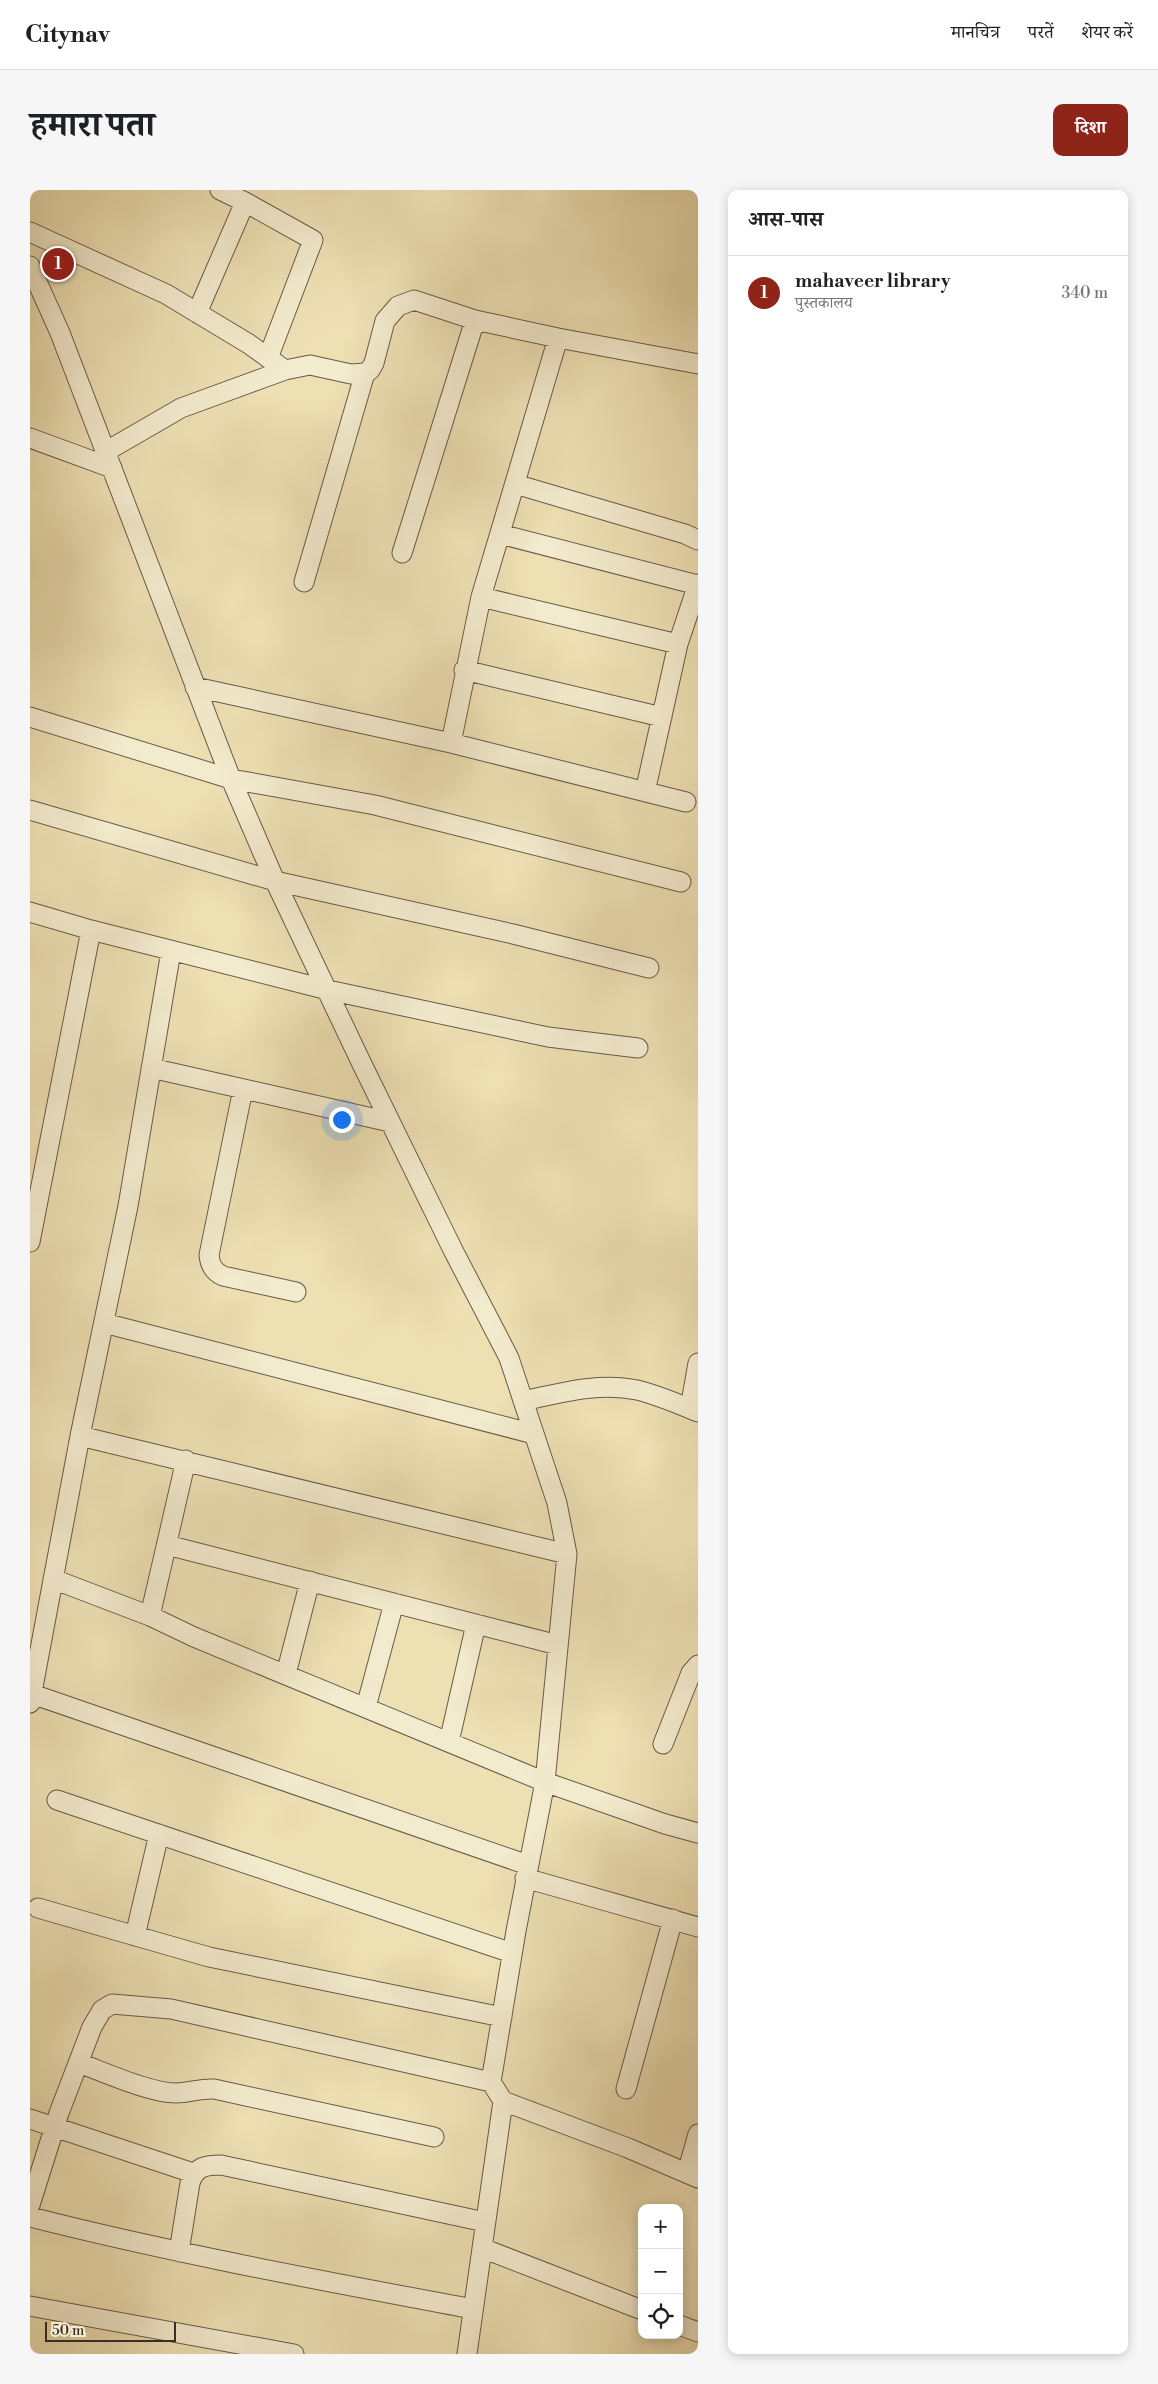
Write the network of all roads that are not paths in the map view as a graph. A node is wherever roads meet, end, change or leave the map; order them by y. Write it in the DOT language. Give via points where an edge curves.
graph roads {
  1 [pos="220,190"];
  2 [pos="245,202"];
  3 [pos="30,232"];
  4 [pos="30,266"];
  5 [pos="197,313"];
  6 [pos="475,320"];
  7 [pos="558,338"];
  8 [pos="268,358"];
  9 [pos="698,364"];
  10 [pos="285,370"];
  11 [pos="365,373"];
  12 [pos="30,438"];
  13 [pos="108,460"];
  14 [pos="515,484"];
  15 [pos="500,534"];
  16 [pos="698,540"];
  17 [pos="402,553"];
  18 [pos="304,582"];
  19 [pos="698,584"];
  20 [pos="481,597"];
  21 [pos="678,644"];
  22 [pos="464,670"];
  23 [pos="195,687"];
  24 [pos="662,717"];
  25 [pos="30,718"];
  26 [pos="451,743"];
  27 [pos="231,779"];
  28 [pos="646,792"];
  29 [pos="686,802"];
  30 [pos="30,810"];
  31 [pos="275,881"];
  32 [pos="681,882"];
  33 [pos="30,912"];
  34 [pos="91,930"];
  35 [pos="171,951"];
  36 [pos="649,968"];
  37 [pos="328,990"];
  38 [pos="638,1048"];
  39 [pos="150,1068"];
  40 [pos="243,1089"];
  41 [pos="390,1122"];
  42 [pos="34,1204"];
  43 [pos="30,1242"];
  44 [pos="296,1292"];
  45 [pos="104,1323"];
  46 [pos="698,1363"];
  47 [pos="523,1401"];
  48 [pos="694,1410"];
  49 [pos="534,1434"];
  50 [pos="80,1436"];
  51 [pos="186,1460"];
  52 [pos="167,1545"];
  53 [pos="567,1554"];
  54 [pos="54,1579"];
  55 [pos="310,1581"];
  56 [pos="394,1603"];
  57 [pos="150,1616"];
  58 [pos="476,1624"];
  59 [pos="558,1645"];
  60 [pos="698,1665"];
  61 [pos="286,1674"];
  62 [pos="31,1699"];
  63 [pos="366,1707"];
  64 [pos="449,1742"];
  65 [pos="663,1744"];
  66 [pos="545,1782"];
  67 [pos="57,1800"];
  68 [pos="698,1833"];
  69 [pos="159,1834"];
  70 [pos="527,1872"];
  71 [pos="38,1908"];
  72 [pos="673,1919"];
  73 [pos="698,1927"];
  74 [pos="135,1936"];
  75 [pos="512,1953"];
  76 [pos="502,2016"];
  77 [pos="79,2063"];
  78 [pos="491,2082"];
  79 [pos="626,2089"];
  80 [pos="503,2101"];
  81 [pos="30,2119"];
  82 [pos="55,2126"];
  83 [pos="698,2134"];
  84 [pos="434,2137"];
  85 [pos="193,2173"];
  86 [pos="692,2175"];
  87 [pos="30,2205"];
  88 [pos="30,2217"];
  89 [pos="485,2222"];
  90 [pos="482,2248"];
  91 [pos="179,2252"];
  92 [pos="30,2306"];
  93 [pos="638,2308"];
  94 [pos="473,2309"];
  95 [pos="683,2326"];
  96 [pos="698,2332"];
  97 [pos="294,2354"];
  98 [pos="467,2354"];
  1 -- 2 [label="street"];
  2 -- 5 [label="street"];
  2 -- 8 [label="street" via="313,240"];
  3 -- 5 [label="street" via="166,294"];
  4 -- 13 [label="street" via="60,333"];
  5 -- 8 [label="street"];
  6 -- 7 [label="street"];
  6 -- 11 [label="street" via="414,300 404,303 385,321 374,363"];
  6 -- 17 [label="street"];
  7 -- 9 [label="street"];
  7 -- 14 [label="street"];
  8 -- 10 [label="street"];
  10 -- 11 [label="street" via="310,365 351,374"];
  10 -- 13 [label="street" via="181,408"];
  11 -- 18 [label="street"];
  12 -- 13 [label="street"];
  13 -- 23 [label="street"];
  14 -- 15 [label="street"];
  14 -- 16 [label="street"];
  15 -- 19 [label="street"];
  15 -- 20 [label="street"];
  19 -- 21 [label="street"];
  20 -- 21 [label="street"];
  20 -- 22 [label="street"];
  21 -- 24 [label="street"];
  22 -- 24 [label="street"];
  22 -- 26 [label="street"];
  23 -- 26 [label="street"];
  23 -- 27 [label="street"];
  24 -- 28 [label="street"];
  25 -- 27 [label="street"];
  26 -- 28 [label="street"];
  27 -- 31 [label="street"];
  27 -- 32 [label="street" via="375,805"];
  28 -- 29 [label="street"];
  30 -- 31 [label="street"];
  31 -- 36 [label="street"];
  31 -- 37 [label="street"];
  33 -- 34 [label="street"];
  34 -- 35 [label="street"];
  34 -- 42 [label="street"];
  35 -- 37 [label="street"];
  35 -- 39 [label="street"];
  37 -- 38 [label="street" via="548,1036"];
  37 -- 41 [label="street"];
  39 -- 40 [label="street"];
  39 -- 45 [label="street" via="128,1206"];
  40 -- 41 [label="street"];
  40 -- 44 [label="street" via="210,1262 223,1276"];
  41 -- 47 [label="street" via="509,1358"];
  42 -- 43 [label="street"];
  45 -- 49 [label="street"];
  45 -- 50 [label="street"];
  46 -- 48 [label="street"];
  47 -- 48 [label="street" via="581,1389 612,1387 636,1390"];
  47 -- 49 [label="street"];
  49 -- 53 [label="street" via="557,1503"];
  50 -- 51 [label="street"];
  50 -- 54 [label="street"];
  51 -- 52 [label="street"];
  51 -- 53 [label="street"];
  52 -- 55 [label="street"];
  52 -- 57 [label="street"];
  53 -- 59 [label="street"];
  54 -- 57 [label="street"];
  54 -- 62 [label="street"];
  55 -- 56 [label="street"];
  55 -- 61 [label="street"];
  56 -- 58 [label="street"];
  56 -- 63 [label="street"];
  57 -- 61 [label="street"];
  58 -- 59 [label="street"];
  58 -- 64 [label="street"];
  59 -- 66 [label="street"];
  60 -- 65 [label="street" via="691,1673"];
  61 -- 63 [label="street"];
  62 -- 70 [label="street"];
  63 -- 64 [label="street"];
  64 -- 66 [label="street"];
  66 -- 68 [label="street"];
  66 -- 70 [label="street"];
  67 -- 69 [label="street"];
  69 -- 74 [label="street"];
  69 -- 75 [label="street"];
  70 -- 72 [label="street"];
  70 -- 75 [label="street"];
  71 -- 74 [label="street"];
  72 -- 73 [label="street"];
  72 -- 79 [label="street"];
  74 -- 76 [label="street" via="209,1957"];
  75 -- 76 [label="street"];
  76 -- 78 [label="street"];
  77 -- 78 [label="street" via="102,2010 112,2004 125,2004 171,2009"];
  77 -- 82 [label="street"];
  77 -- 84 [label="street" via="156,2090 175,2093 214,2089"];
  78 -- 80 [label="street"];
  80 -- 86 [label="street"];
  80 -- 89 [label="street"];
  81 -- 82 [label="street"];
  82 -- 85 [label="street"];
  82 -- 87 [label="street"];
  83 -- 86 [label="street"];
  85 -- 89 [label="street" via="204,2165 221,2165"];
  85 -- 91 [label="street"];
  88 -- 91 [label="street"];
  89 -- 90 [label="street"];
  90 -- 93 [label="street"];
  90 -- 94 [label="street"];
  91 -- 94 [label="street"];
  92 -- 97 [label="street"];
  94 -- 98 [label="street"];
  95 -- 96 [label="street"];
}
